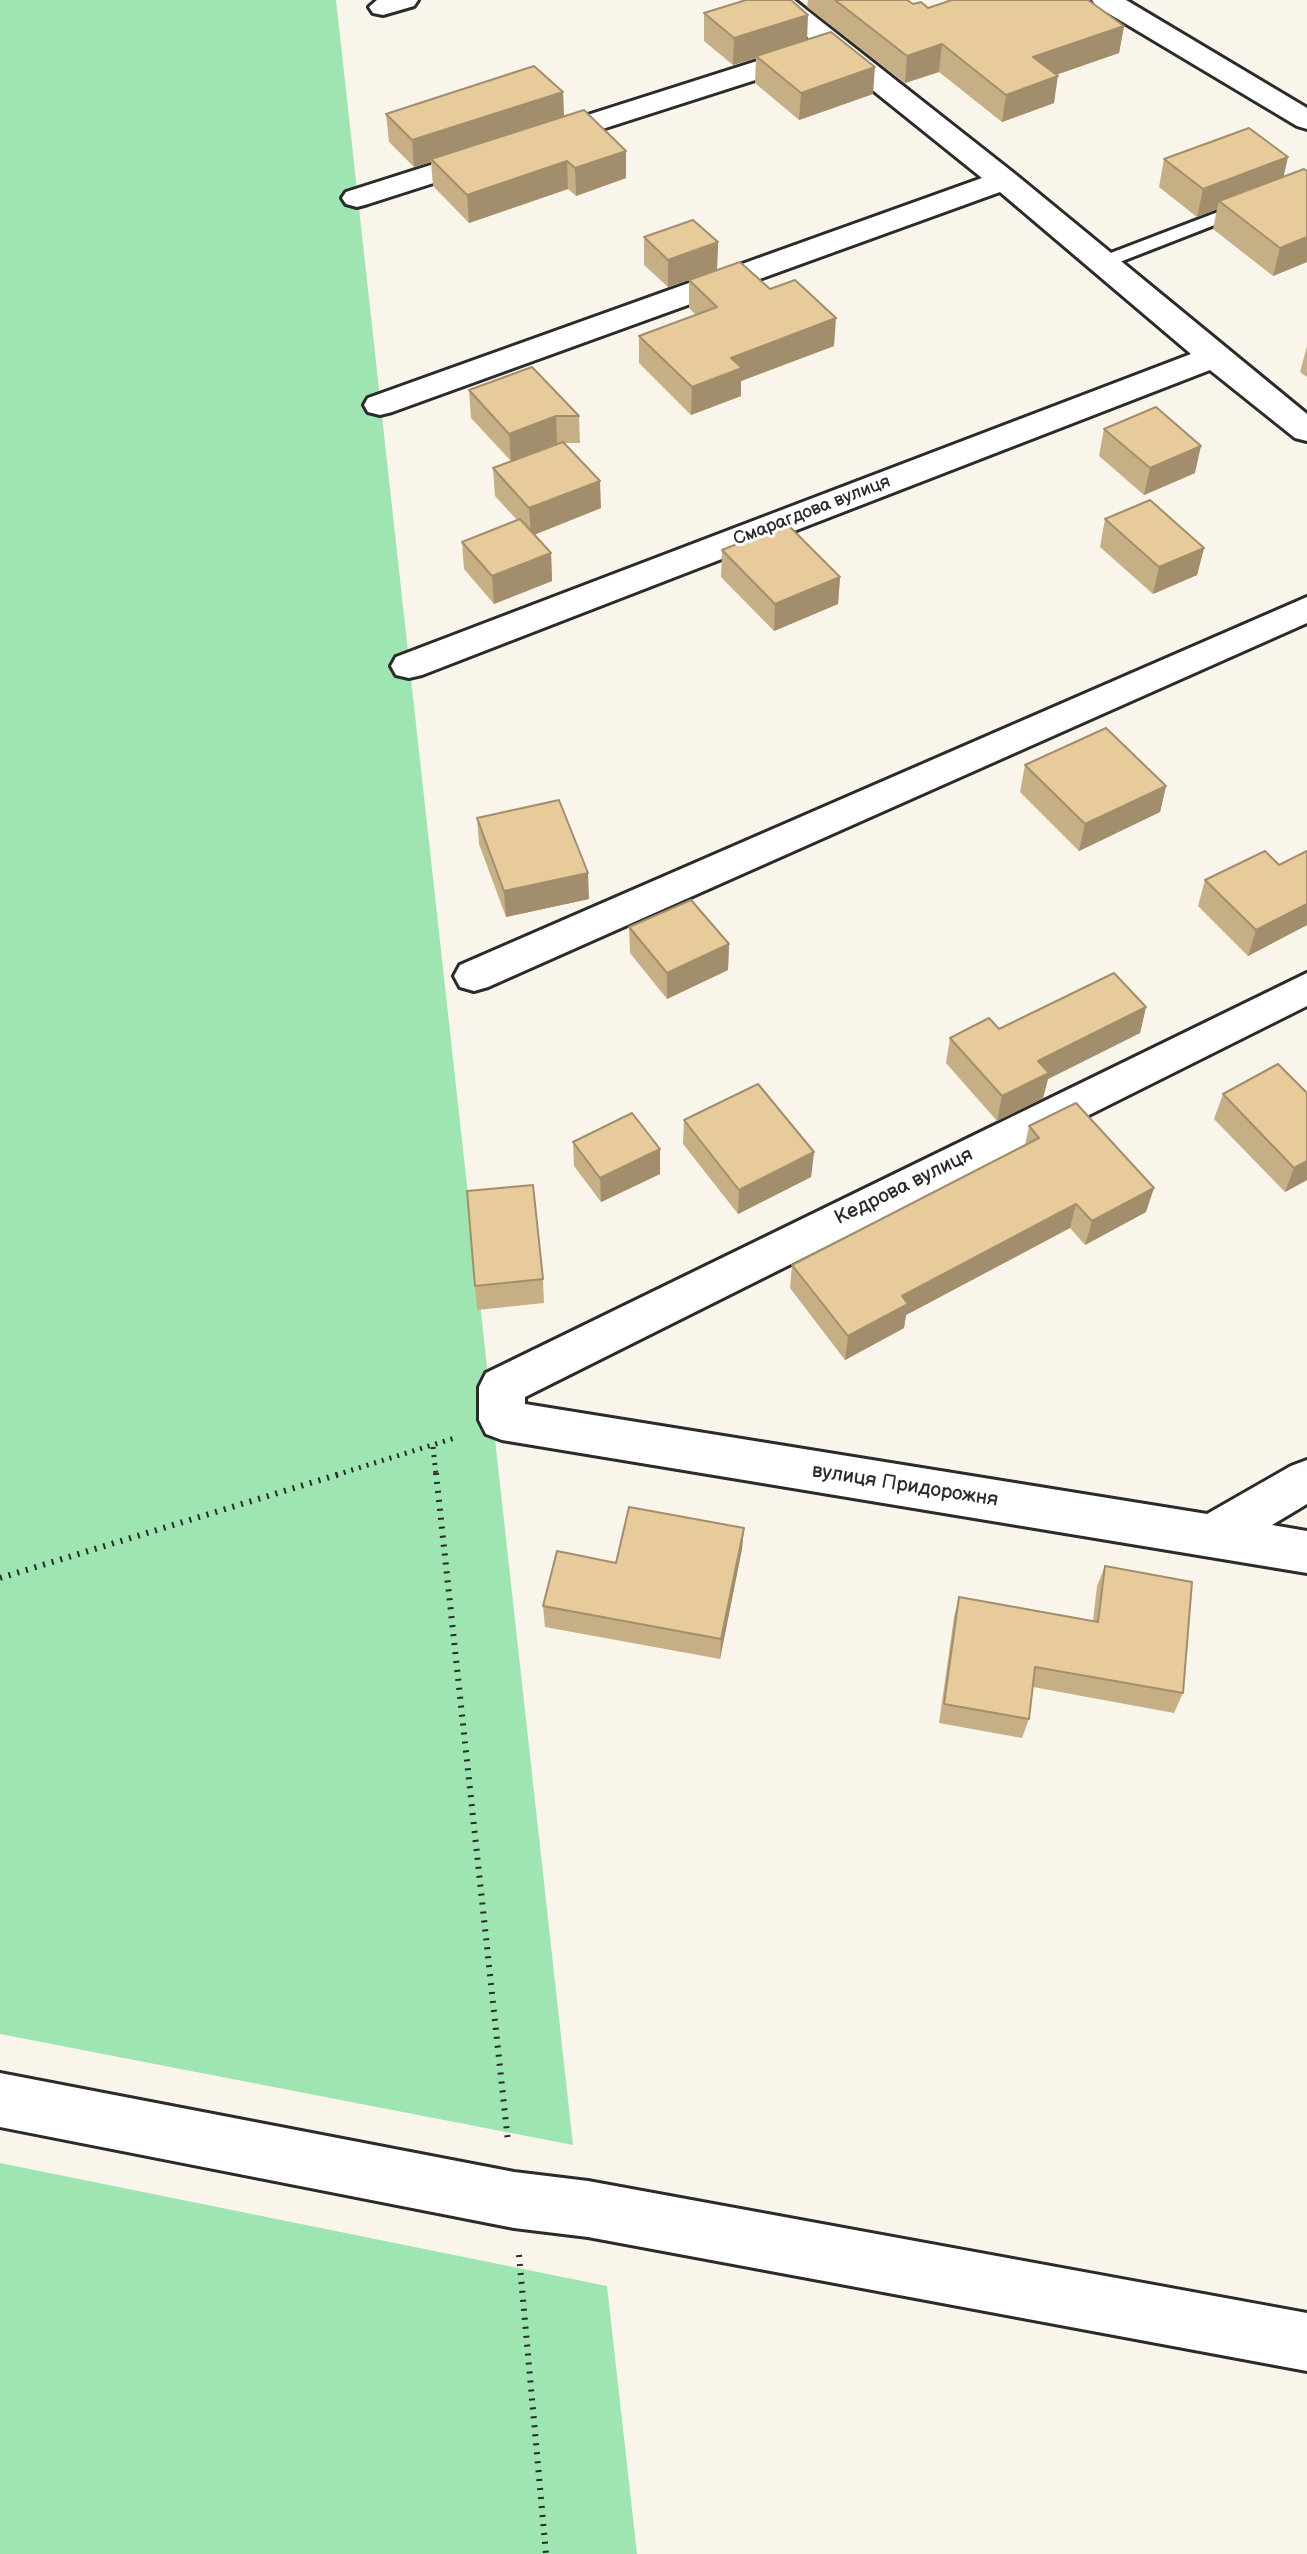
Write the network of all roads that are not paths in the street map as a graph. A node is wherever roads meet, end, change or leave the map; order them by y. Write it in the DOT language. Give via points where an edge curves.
graph roads {
  1 [pos="777,0"];
  2 [pos="1106,0"];
  3 [pos="832,46"];
  4 [pos="1307,120"];
  5 [pos="1004,180"];
  6 [pos="1307,183"];
  7 [pos="357,198"];
  8 [pos="1101,263"];
  9 [pos="1214,357"];
  10 [pos="380,405"];
  11 [pos="1307,431"];
  12 [pos="1307,609"];
  13 [pos="409,666"];
  14 [pos="474,976"];
  15 [pos="1307,988"];
  16 [pos="502,1403"];
  17 [pos="1307,1480"];
  18 [pos="1212,1536"];
  19 [pos="1307,1552"];
  20 [pos="0,2100"];
  21 [pos="1307,2342"];
  1 -- 3 [label="street"];
  2 -- 4 [label="street"];
  3 -- 5 [label="street"];
  3 -- 7 [label="street"];
  5 -- 8 [label="street"];
  5 -- 10 [label="street"];
  6 -- 8 [label="lane"];
  8 -- 9 [label="street"];
  9 -- 11 [label="street"];
  9 -- 13 [label="street, Смарагдова вулиця"];
  12 -- 14 [label="street"];
  15 -- 16 [label="street, Кедрова вулиця"];
  16 -- 18 [label="street, вулиця Придорожня"];
  17 -- 18 [label="street"];
  18 -- 19 [label="street, вулиця Придорожня"];
  20 -- 21 [label="street" via="514,2200 588,2209"];
}
